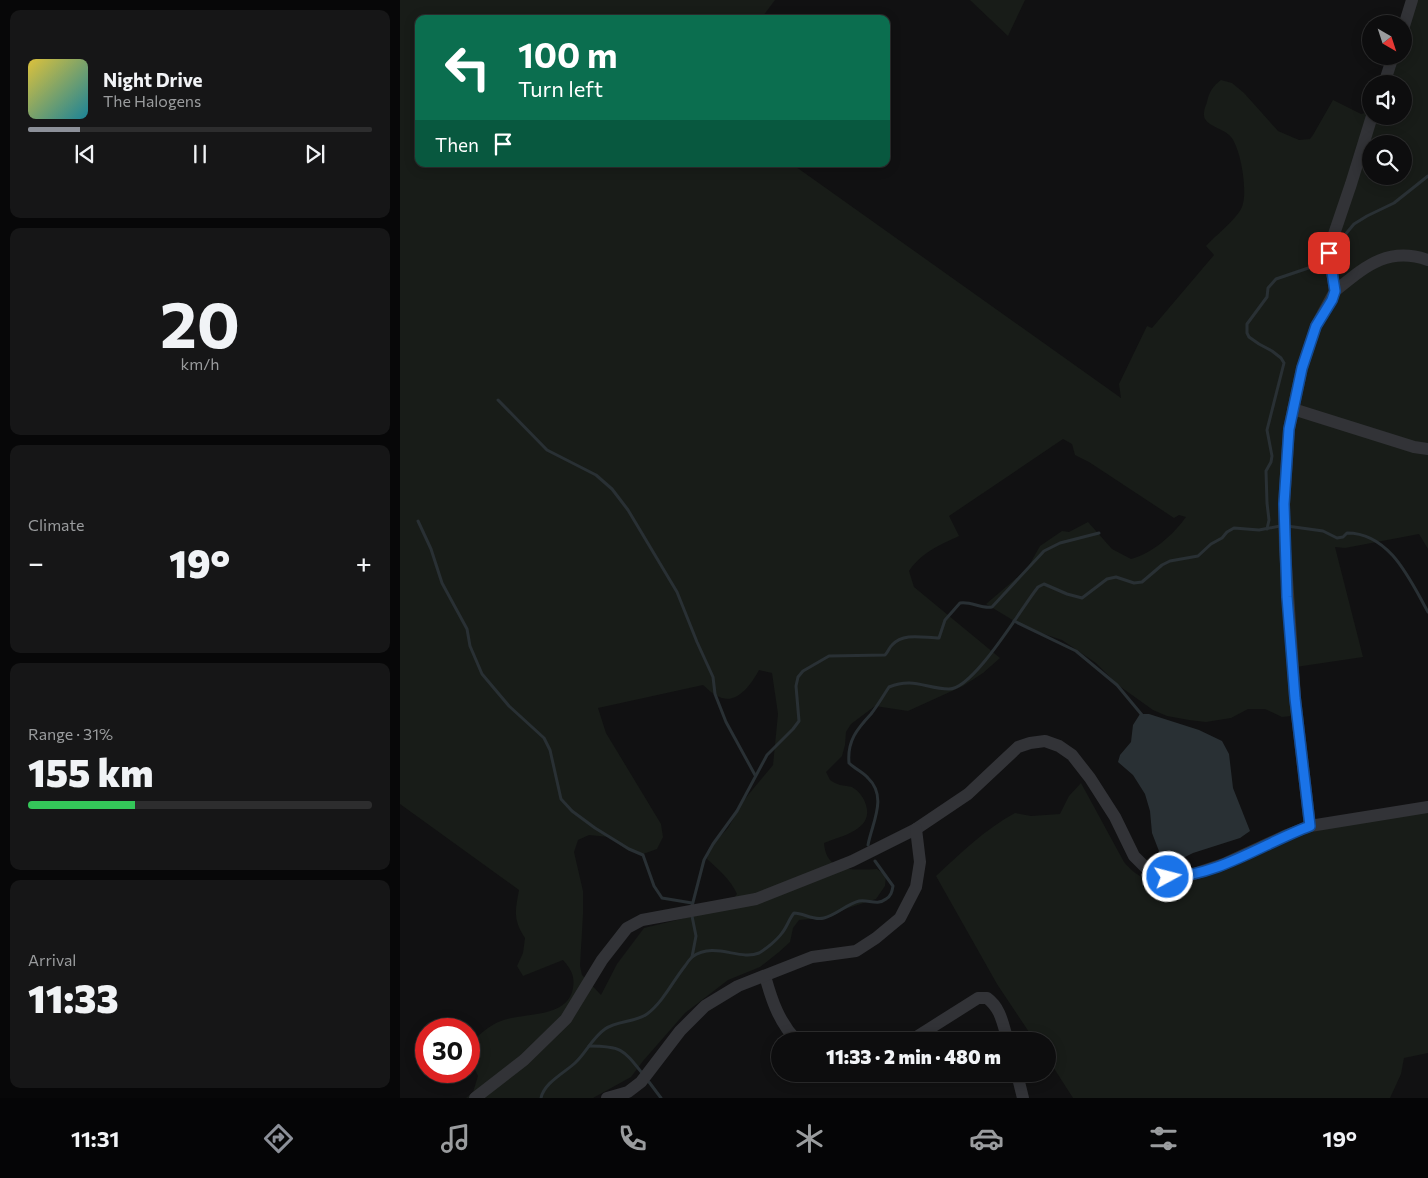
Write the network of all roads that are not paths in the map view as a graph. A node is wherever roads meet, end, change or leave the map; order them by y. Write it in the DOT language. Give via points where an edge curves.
graph roads {
  1 [pos="1412,0"];
  2 [pos="1407,15"];
  3 [pos="1369,125"];
  4 [pos="1428,260"];
  5 [pos="1335,291"];
  6 [pos="1293,409"];
  7 [pos="1428,449"];
  8 [pos="1428,807"];
  9 [pos="1310,826"];
  10 [pos="916,829"];
  11 [pos="765,976"];
  12 [pos="790,1032"];
  13 [pos="924,1032"];
  14 [pos="1005,1032"];
  15 [pos="1019,1082"];
  16 [pos="635,1093"];
  17 [pos="475,1098"];
  18 [pos="607,1098"];
  19 [pos="1023,1098"];
  1 -- 2 [label="street"];
  3 -- 5 [label="street" via="1329,253"];
  4 -- 5 [label="street" via="1395,255 1378,260"];
  5 -- 6 [label="street" via="1316,326"];
  6 -- 7 [label="street"];
  6 -- 9 [label="street" via="1284,527 1295,698"];
  8 -- 9 [label="street"];
  9 -- 10 [label="street" via="1224,864 1185,877 1168,877 1149,871 1134,856 1115,817 1072,755 1046,741 1018,747 968,794"];
  10 -- 11 [label="street" via="920,862 916,887 900,918 856,951 812,957"];
  10 -- 17 [label="street" via="852,861 756,899 642,920 627,928 602,960 566,1019 524,1060"];
  11 -- 12 [label="street" via="772,1002"];
  11 -- 16 [label="street" via="738,986 705,1006 680,1031"];
  13 -- 14 [label="street" via="978,998 987,998 994,1003"];
  15 -- 19 [label="street"];
  16 -- 18 [label="street"];
}
